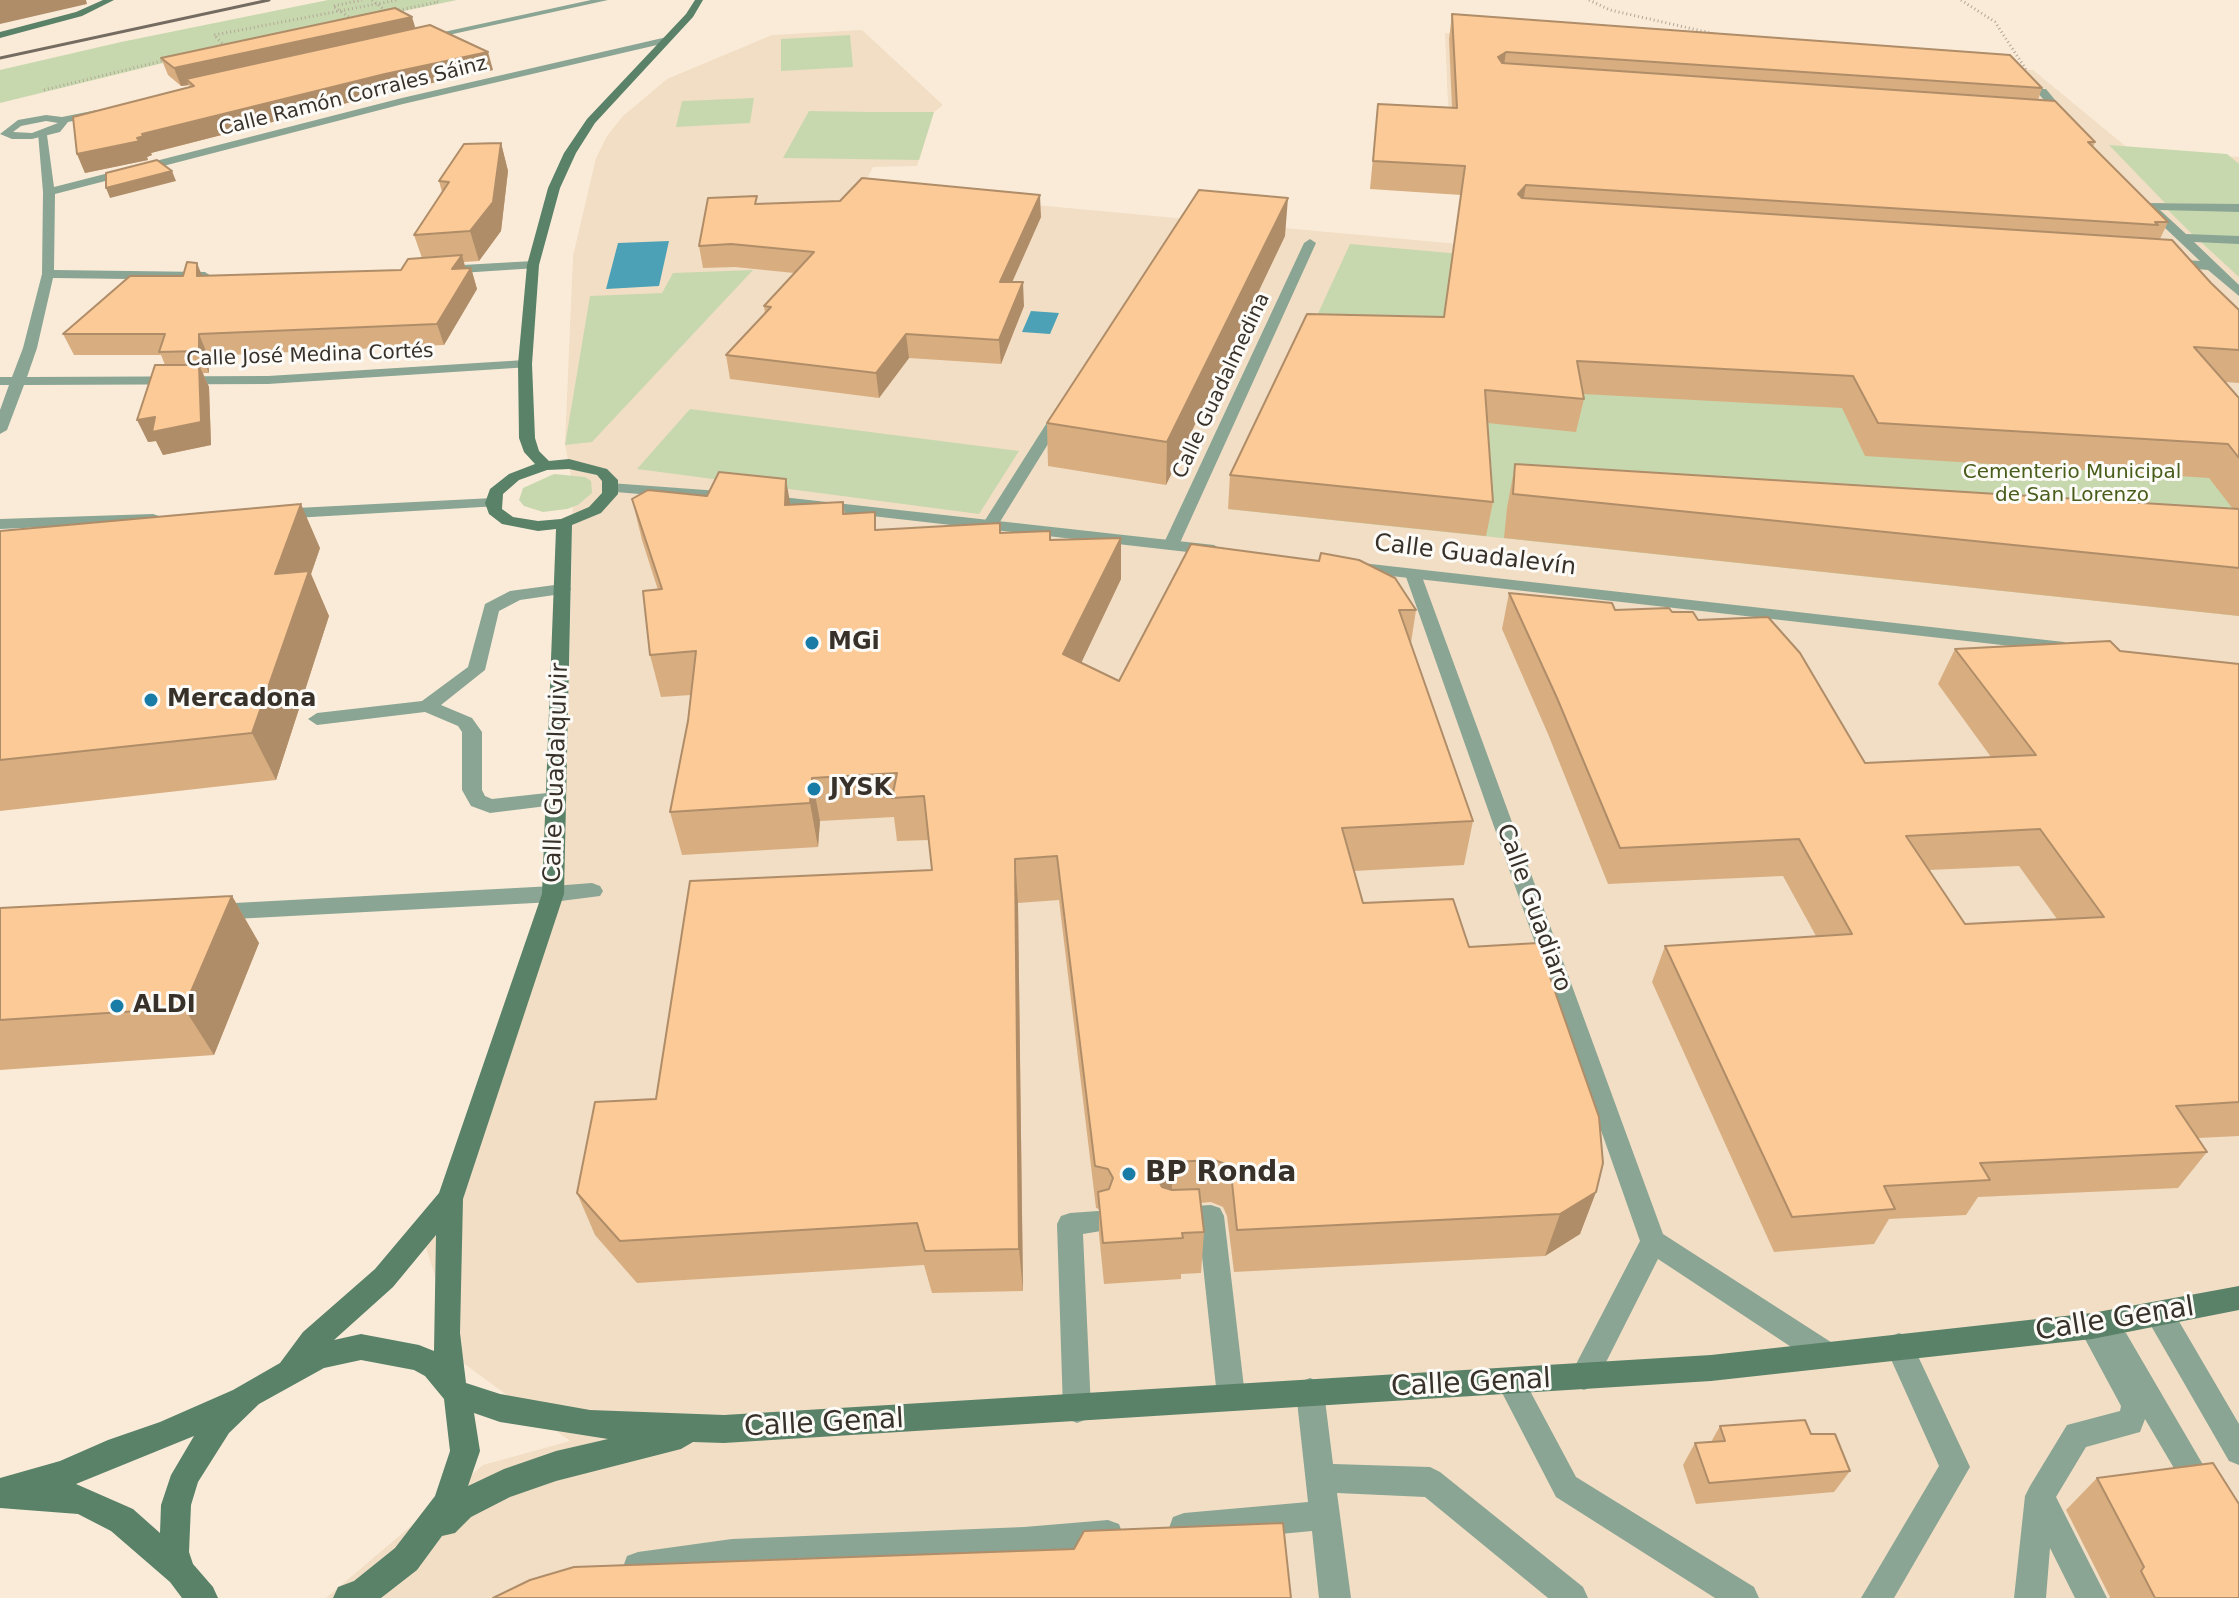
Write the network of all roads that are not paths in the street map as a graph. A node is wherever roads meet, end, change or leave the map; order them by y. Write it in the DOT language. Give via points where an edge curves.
graph roads {
  1 [pos="110,0"];
  2 [pos="604,0"];
  3 [pos="699,0"];
  4 [pos="0,35"];
  5 [pos="667,40"];
  6 [pos="403,42"];
  7 [pos="2042,91"];
  8 [pos="105,111"];
  9 [pos="62,120"];
  10 [pos="2053,123"];
  11 [pos="2069,124"];
  12 [pos="2079,134"];
  13 [pos="42,135"];
  14 [pos="4,136"];
  15 [pos="49,192"];
  16 [pos="2139,195"];
  17 [pos="2149,206"];
  18 [pos="2239,208"];
  19 [pos="2183,238"];
  20 [pos="2239,240"];
  21 [pos="1310,243"];
  22 [pos="2149,262"];
  23 [pos="533,265"];
  24 [pos="2212,266"];
  25 [pos="431,271"];
  26 [pos="48,274"];
  27 [pos="214,277"];
  28 [pos="2239,292"];
  29 [pos="525,364"];
  30 [pos="0,381"];
  31 [pos="20,382"];
  32 [pos="1071,395"];
  33 [pos="0,430"];
  34 [pos="545,466"];
  35 [pos="610,488"];
  36 [pos="493,503"];
  37 [pos="298,513"];
  38 [pos="0,514"];
  39 [pos="255,515"];
  40 [pos="0,523"];
  41 [pos="564,523"];
  42 [pos="990,525"];
  43 [pos="283,533"];
  44 [pos="133,536"];
  45 [pos="1171,545"];
  46 [pos="1231,552"];
  47 [pos="1337,565"];
  48 [pos="1413,574"];
  49 [pos="562,589"];
  50 [pos="2080,649"];
  51 [pos="427,706"];
  52 [pos="317,719"];
  53 [pos="556,799"];
  54 [pos="592,891"];
  55 [pos="553,894"];
  56 [pos="190,913"];
  57 [pos="450,1199"];
  58 [pos="1171,1218"];
  59 [pos="1098,1222"];
  60 [pos="1653,1242"];
  61 [pos="2239,1298"];
  62 [pos="2160,1315"];
  63 [pos="2099,1325"];
  64 [pos="1899,1346"];
  65 [pos="1827,1355"];
  66 [pos="287,1371"];
  67 [pos="1584,1377"];
  68 [pos="1511,1383"];
  69 [pos="453,1390"];
  70 [pos="1310,1392"];
  71 [pos="249,1394"];
  72 [pos="1231,1396"];
  73 [pos="1077,1409"];
  74 [pos="699,1430"];
  75 [pos="2239,1451"];
  76 [pos="1320,1471"];
  77 [pos="0,1493"];
  78 [pos="2040,1496"];
  79 [pos="2215,1513"];
  80 [pos="1325,1515"];
  81 [pos="406,1559"];
  82 [pos="610,1571"];
  83 [pos="181,1573"];
  84 [pos="202,1598"];
  85 [pos="349,1598"];
  86 [pos="1335,1598"];
  87 [pos="1572,1598"];
  88 [pos="1743,1598"];
  89 [pos="1877,1598"];
  90 [pos="2030,1598"];
  91 [pos="2091,1598"];
  1 -- 4 [label="main road"];
  2 -- 6 [label="street"];
  3 -- 5 [label="main road"];
  5 -- 15 [label="street, Calle Ramón Corrales Sáinz" via="402,101"];
  5 -- 23 [label="main road" via="618,89 570,153 554,188"];
  7 -- 11 [label="street"];
  8 -- 9 [label="street"];
  9 -- 13 [label="street" via="62,127"];
  9 -- 14 [label="street" via="18,123"];
  10 -- 11 [label="street"];
  11 -- 12 [label="street"];
  13 -- 14 [label="street"];
  13 -- 15 [label="street"];
  15 -- 26 [label="street"];
  16 -- 17 [label="street"];
  17 -- 18 [label="street"];
  17 -- 19 [label="street"];
  19 -- 20 [label="street"];
  19 -- 24 [label="street"];
  21 -- 45 [label="street, Calle Guadalmedina"];
  22 -- 24 [label="street"];
  23 -- 25 [label="street"];
  23 -- 29 [label="main road"];
  24 -- 28 [label="street"];
  26 -- 27 [label="street"];
  26 -- 31 [label="street"];
  29 -- 31 [label="street, Calle José Medina Cortés" via="268,380"];
  29 -- 34 [label="main road" via="527,438"];
  30 -- 31 [label="street, Calle José Medina Cortés"];
  31 -- 33 [label="street"];
  32 -- 42 [label="street"];
  34 -- 35 [label="main road" via="591,468 610,480"];
  34 -- 36 [label="main road" via="514,477 496,492"];
  35 -- 41 [label="main road" via="607,500 595,510"];
  35 -- 42 [label="street"];
  36 -- 37 [label="street"];
  36 -- 41 [label="main road" via="508,521"];
  37 -- 39 [label="street"];
  37 -- 43 [label="street"];
  38 -- 40 [label="street"];
  40 -- 44 [label="street" via="162,519"];
  41 -- 49 [label="main road, Calle Guadalquivir"];
  42 -- 45 [label="street"];
  45 -- 46 [label="street"];
  47 -- 48 [label="street, Calle Guadalevín"];
  48 -- 50 [label="street, Calle Guadalevín"];
  48 -- 60 [label="street, Calle Guadiaro"];
  49 -- 51 [label="street" via="516,595 491,608 476,670"];
  49 -- 53 [label="main road, Calle Guadalquivir"];
  51 -- 52 [label="street"];
  51 -- 53 [label="street" via="465,722 472,732 472,790 478,801 490,806"];
  53 -- 55 [label="main road, Calle Guadalquivir"];
  54 -- 55 [label="street"];
  55 -- 56 [label="street"];
  55 -- 57 [label="main road, Calle Guadalquivir"];
  57 -- 66 [label="main road, Calle Guadalquivir" via="384,1278"];
  57 -- 69 [label="main road, Calle Guadalquivir" via="446,1333"];
  58 -- 72 [label="street" via="1211,1216"];
  59 -- 73 [label="street" via="1070,1224"];
  60 -- 65 [label="street"];
  60 -- 67 [label="street"];
  61 -- 62 [label="main road, Calle Genal"];
  62 -- 63 [label="main road, Calle Genal"];
  62 -- 75 [label="street"];
  63 -- 64 [label="main road, Calle Genal"];
  63 -- 78 [label="street" via="2136,1405 2130,1422 2077,1435"];
  63 -- 79 [label="street"];
  64 -- 65 [label="main road, Calle Genal"];
  64 -- 89 [label="street" via="1955,1467"];
  65 -- 67 [label="main road, Calle Genal"];
  66 -- 69 [label="main road" via="319,1356 361,1347 419,1358 435,1367"];
  66 -- 71 [label="main road"];
  67 -- 68 [label="main road, Calle Genal"];
  68 -- 70 [label="main road, Calle Genal"];
  68 -- 88 [label="street" via="1566,1487"];
  69 -- 74 [label="main road, Calle Genal" via="500,1408 590,1424"];
  69 -- 81 [label="main road, Calle Guadalquivir" via="465,1451 447,1505"];
  70 -- 72 [label="main road, Calle Genal"];
  70 -- 76 [label="street"];
  71 -- 77 [label="main road" via="165,1435"];
  71 -- 83 [label="main road" via="219,1423 186,1475 176,1505 174,1552"];
  72 -- 73 [label="main road, Calle Genal"];
  73 -- 74 [label="main road, Calle Genal"];
  74 -- 81 [label="main road, Calle Genal" via="504,1484 460,1506"];
  76 -- 80 [label="street"];
  76 -- 87 [label="street" via="1430,1482"];
  77 -- 83 [label="main road" via="80,1499 122,1520"];
  78 -- 90 [label="street"];
  78 -- 91 [label="street"];
  80 -- 82 [label="street" via="1024,1542 732,1554"];
  80 -- 86 [label="street"];
  81 -- 85 [label="main road"];
  83 -- 84 [label="main road"];
}
